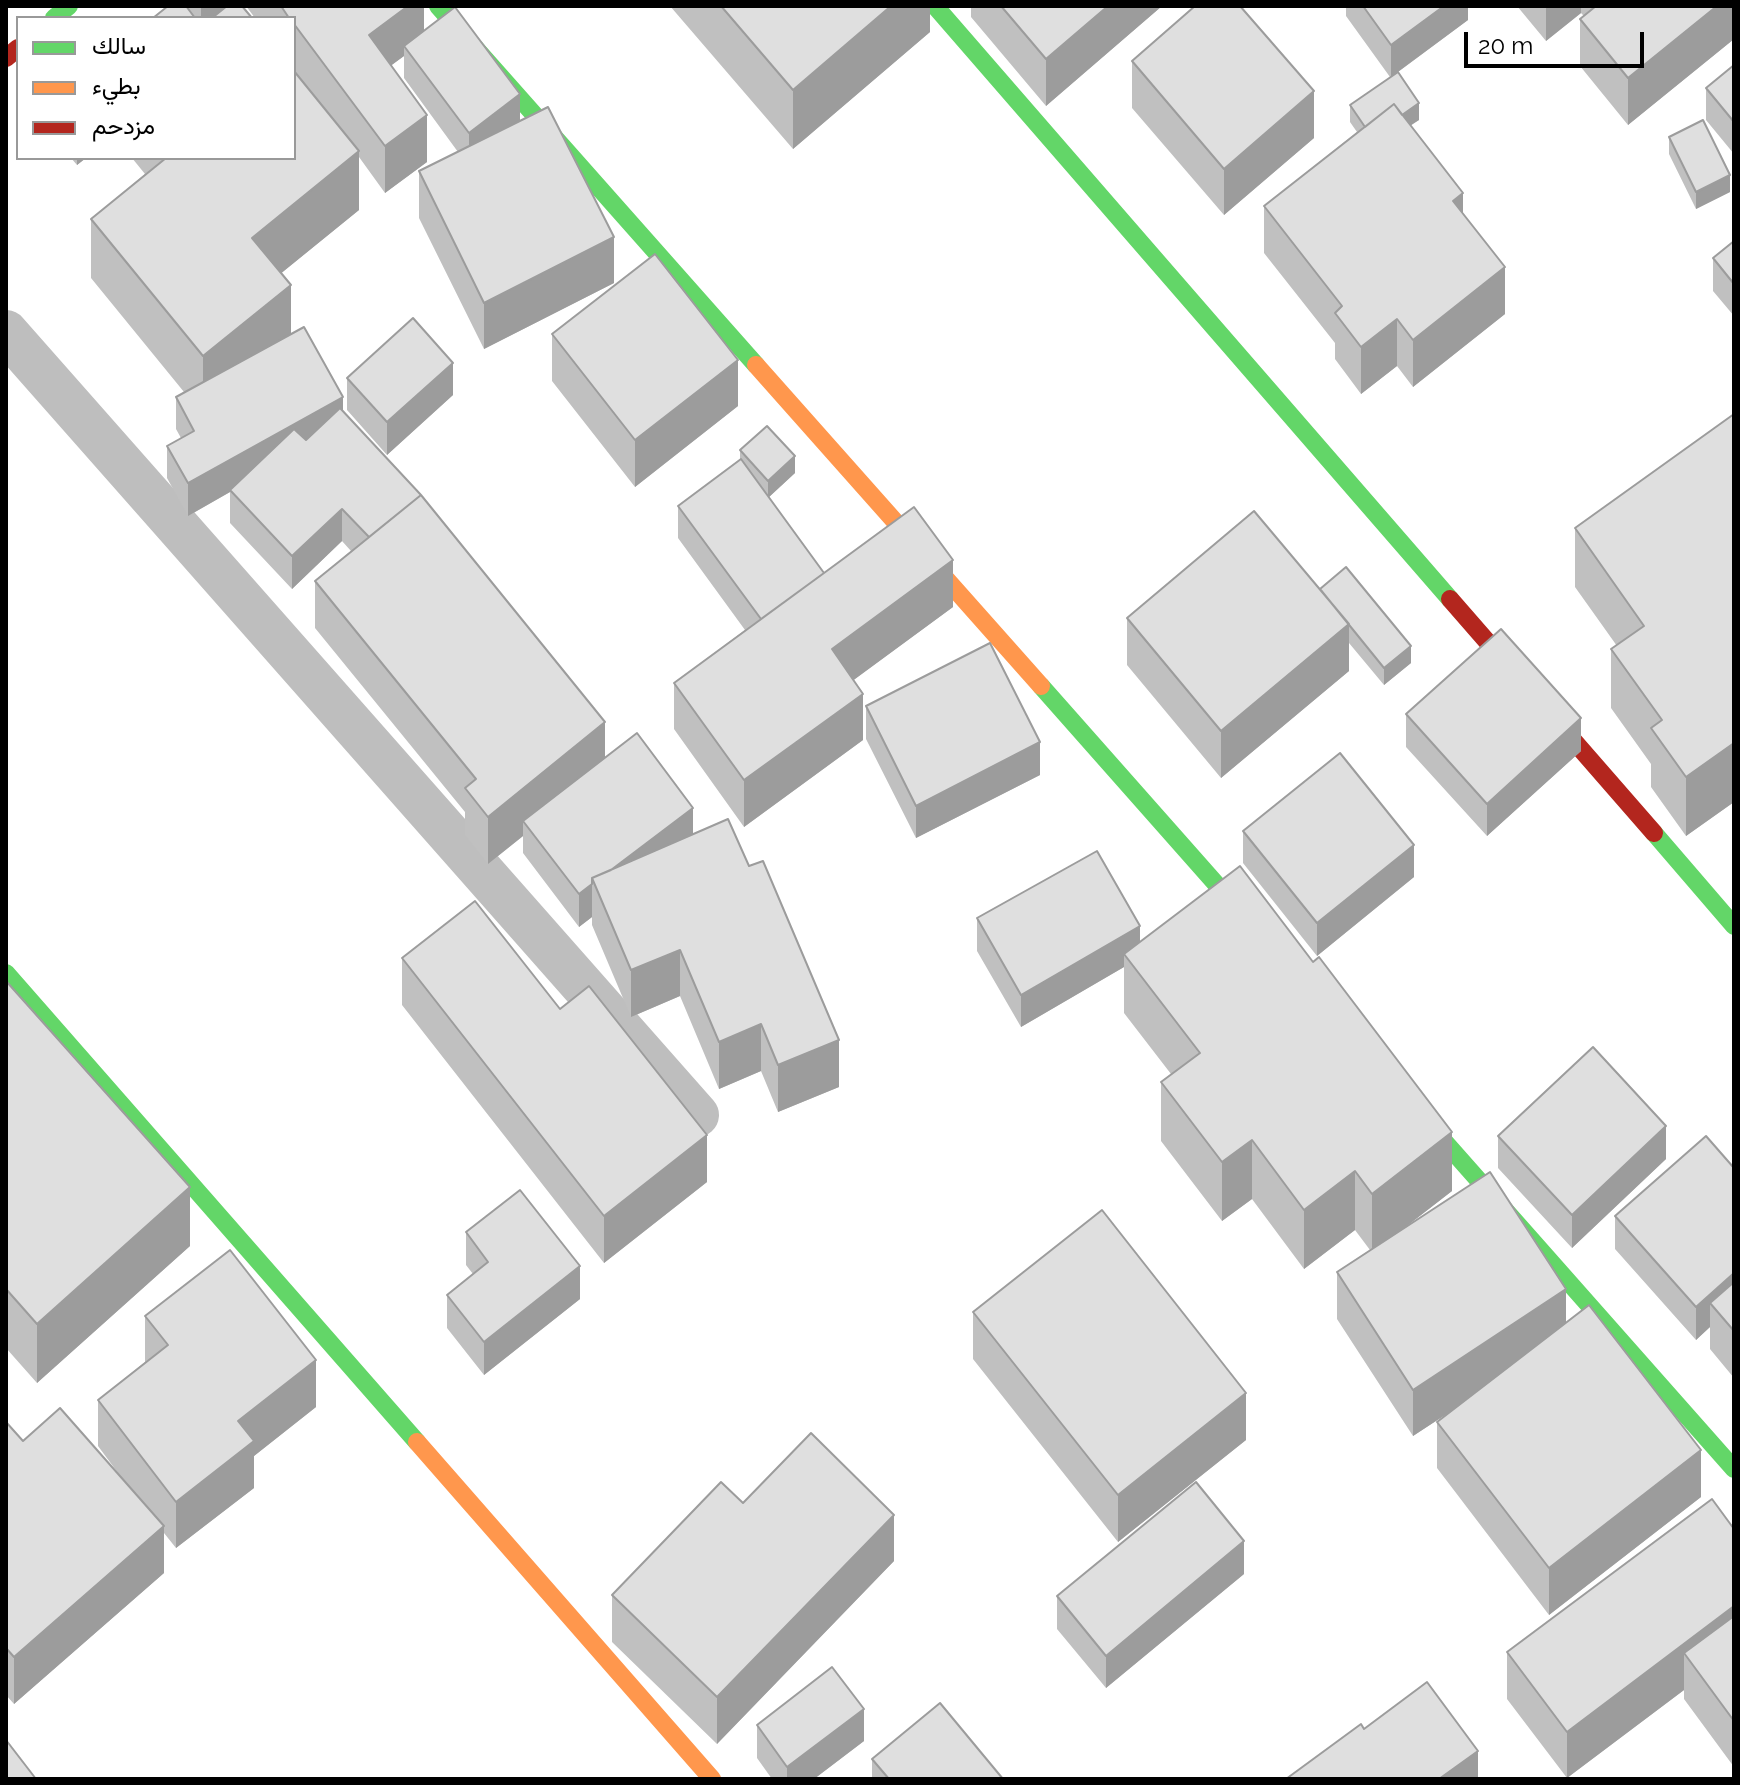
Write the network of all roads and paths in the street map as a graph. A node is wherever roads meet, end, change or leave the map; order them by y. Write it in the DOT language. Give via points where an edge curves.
graph roads {
  1 [pos="438,6"];
  2 [pos="935,6"];
  3 [pos="6,332"];
  4 [pos="1734,926"];
  5 [pos="1270,946"];
  6 [pos="6,973"];
  7 [pos="1397,1088"];
  8 [pos="697,1115"];
  9 [pos="1734,1469"];
  10 [pos="712,1779"];
  1 -- 5 [label="street"];
  2 -- 4 [label="street"];
  3 -- 8 [label="street"];
  6 -- 10 [label="street"];
  7 -- 9 [label="street"];
}
